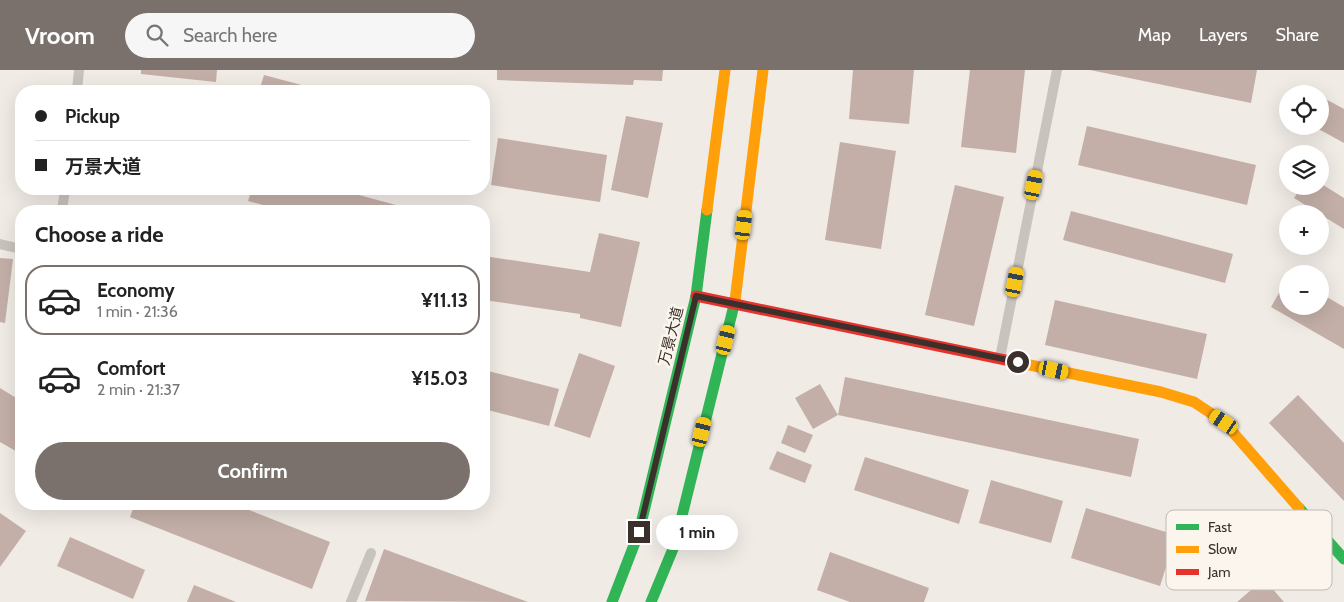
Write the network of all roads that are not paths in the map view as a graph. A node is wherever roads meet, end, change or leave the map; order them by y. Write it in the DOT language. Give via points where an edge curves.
graph roads {
  1 [pos="79,70"];
  2 [pos="725,70"];
  3 [pos="763,70"];
  4 [pos="1057,70"];
  5 [pos="78,85"];
  6 [pos="0,244"];
  7 [pos="15,248"];
  8 [pos="696,296"];
  9 [pos="735,303"];
  10 [pos="1000,358"];
  11 [pos="1301,510"];
  12 [pos="1332,545"];
  13 [pos="371,553"];
  14 [pos="1344,559"];
  15 [pos="351,602"];
  16 [pos="612,602"];
  17 [pos="651,602"];
  1 -- 5 [label="lane"];
  2 -- 8 [label="main road, 万景大道"];
  3 -- 9 [label="main road"];
  4 -- 10 [label="lane"];
  6 -- 7 [label="lane"];
  8 -- 9 [label="main road"];
  8 -- 16 [label="main road, 万景大道" via="639,532"];
  9 -- 10 [label="main road"];
  9 -- 17 [label="main road" via="675,544"];
  10 -- 11 [label="main road" via="1194,402 1224,422"];
  12 -- 14 [label="main road"];
  13 -- 15 [label="lane"];
}
